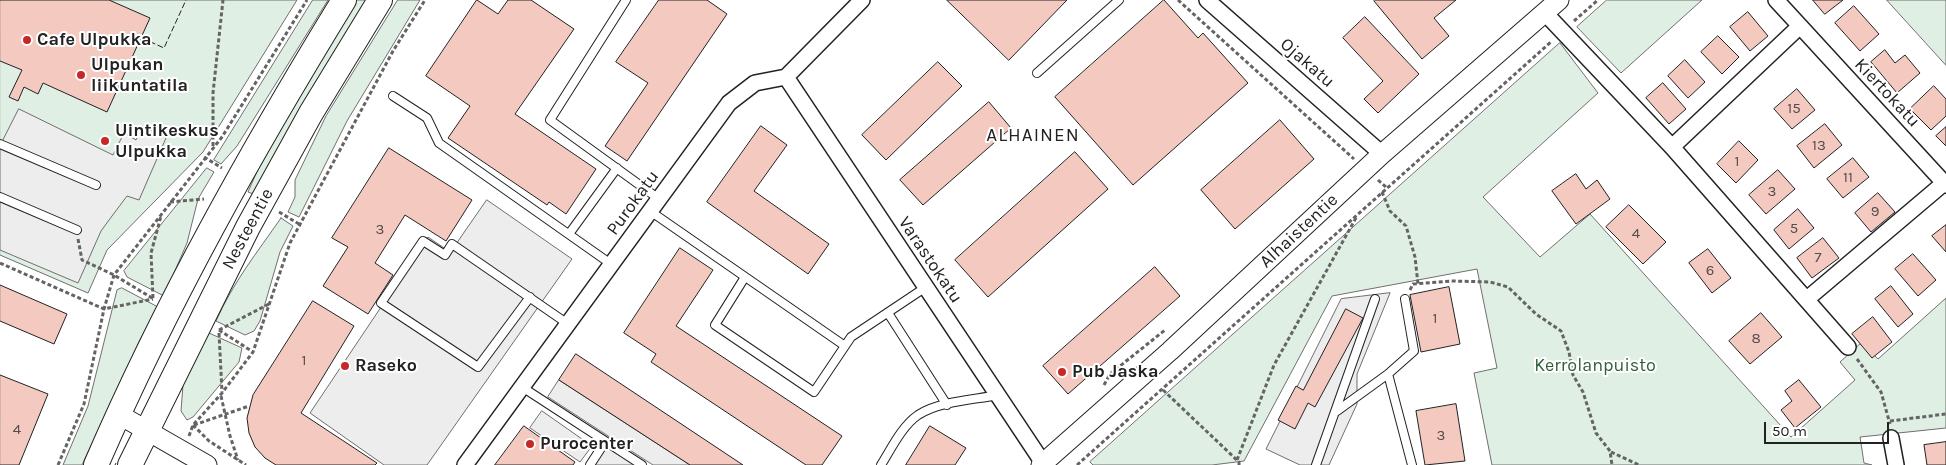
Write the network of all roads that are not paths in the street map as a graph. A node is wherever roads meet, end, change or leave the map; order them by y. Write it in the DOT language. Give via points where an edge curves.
graph roads {
  1 [pos="344,0"];
  2 [pos="380,0"];
  3 [pos="626,0"];
  4 [pos="862,0"];
  5 [pos="1119,0"];
  6 [pos="1207,0"];
  7 [pos="1559,0"];
  8 [pos="1776,0"];
  9 [pos="1545,13"];
  10 [pos="1800,26"];
  11 [pos="1037,72"];
  12 [pos="786,77"];
  13 [pos="393,96"];
  14 [pos="0,144"];
  15 [pos="1672,147"];
  16 [pos="1382,154"];
  17 [pos="617,168"];
  18 [pos="1945,184"];
  19 [pos="96,185"];
  20 [pos="0,197"];
  21 [pos="655,205"];
  22 [pos="77,230"];
  23 [pos="569,234"];
  24 [pos="611,264"];
  25 [pos="745,277"];
  26 [pos="926,288"];
  27 [pos="530,298"];
  28 [pos="1375,299"];
  29 [pos="1405,299"];
  30 [pos="1807,299"];
  31 [pos="888,313"];
  32 [pos="568,324"];
  33 [pos="845,346"];
  34 [pos="1848,347"];
  35 [pos="1388,374"];
  36 [pos="522,387"];
  37 [pos="998,395"];
  38 [pos="946,405"];
  39 [pos="1337,411"];
  40 [pos="118,414"];
  41 [pos="148,430"];
  42 [pos="1891,438"];
  43 [pos="605,442"];
  44 [pos="1043,464"];
  45 [pos="96,465"];
  46 [pos="130,465"];
  47 [pos="207,465"];
  48 [pos="465,465"];
  49 [pos="590,465"];
  50 [pos="642,465"];
  51 [pos="881,465"];
  52 [pos="1316,465"];
  53 [pos="1412,465"];
  54 [pos="1896,465"];
  1 -- 40 [label="main road, Nesteentie" via="218,215"];
  2 -- 41 [label="main road, Nesteentie" via="311,113 248,227"];
  3 -- 17 [label="lane" via="550,120"];
  4 -- 12 [label="street"];
  5 -- 11 [label="lane"];
  6 -- 16 [label="street, Ojakatu"];
  7 -- 9 [label="street, Alhaistentie"];
  8 -- 10 [label="street, Kiertokatu"];
  9 -- 15 [label="street"];
  9 -- 16 [label="street, Alhaistentie"];
  10 -- 15 [label="street"];
  10 -- 18 [label="street, Kiertokatu"];
  12 -- 21 [label="street, Purokatu" via="755,83 729,103"];
  12 -- 26 [label="street, Varastokatu"];
  13 -- 23 [label="lane" via="427,118 439,143"];
  14 -- 19 [label="lane"];
  15 -- 30 [label="street"];
  16 -- 44 [label="street, Alhaistentie" via="1358,168 1170,351"];
  17 -- 21 [label="lane"];
  17 -- 23 [label="lane"];
  18 -- 30 [label="street, Kiertokatu"];
  20 -- 22 [label="lane"];
  21 -- 24 [label="street, Purokatu"];
  21 -- 25 [label="lane"];
  23 -- 24 [label="lane"];
  24 -- 32 [label="street, Purokatu"];
  25 -- 33 [label="lane"];
  25 -- 33 [label="lane" via="715,324 814,392"];
  26 -- 31 [label="lane"];
  26 -- 37 [label="street, Varastokatu"];
  27 -- 27 [label="lane" via="452,244 445,255 424,240 381,303 478,367"];
  27 -- 32 [label="lane"];
  28 -- 39 [label="lane"];
  29 -- 35 [label="lane" via="1414,351"];
  30 -- 34 [label="street"];
  31 -- 33 [label="lane" via="851,337"];
  31 -- 38 [label="lane"];
  32 -- 36 [label="street, Purokatu"];
  35 -- 39 [label="lane"];
  35 -- 53 [label="lane"];
  36 -- 43 [label="lane"];
  36 -- 48 [label="street, Purokatu"];
  37 -- 38 [label="lane"];
  37 -- 44 [label="street, Varastokatu"];
  38 -- 51 [label="lane" via="917,416"];
  39 -- 52 [label="lane"];
  40 -- 41 [label="street"];
  40 -- 45 [label="main road, Nesteentie"];
  41 -- 46 [label="main road, Nesteentie"];
  41 -- 47 [label="street"];
  42 -- 54 [label="street"];
  43 -- 49 [label="lane"];
  43 -- 50 [label="lane"];
}
